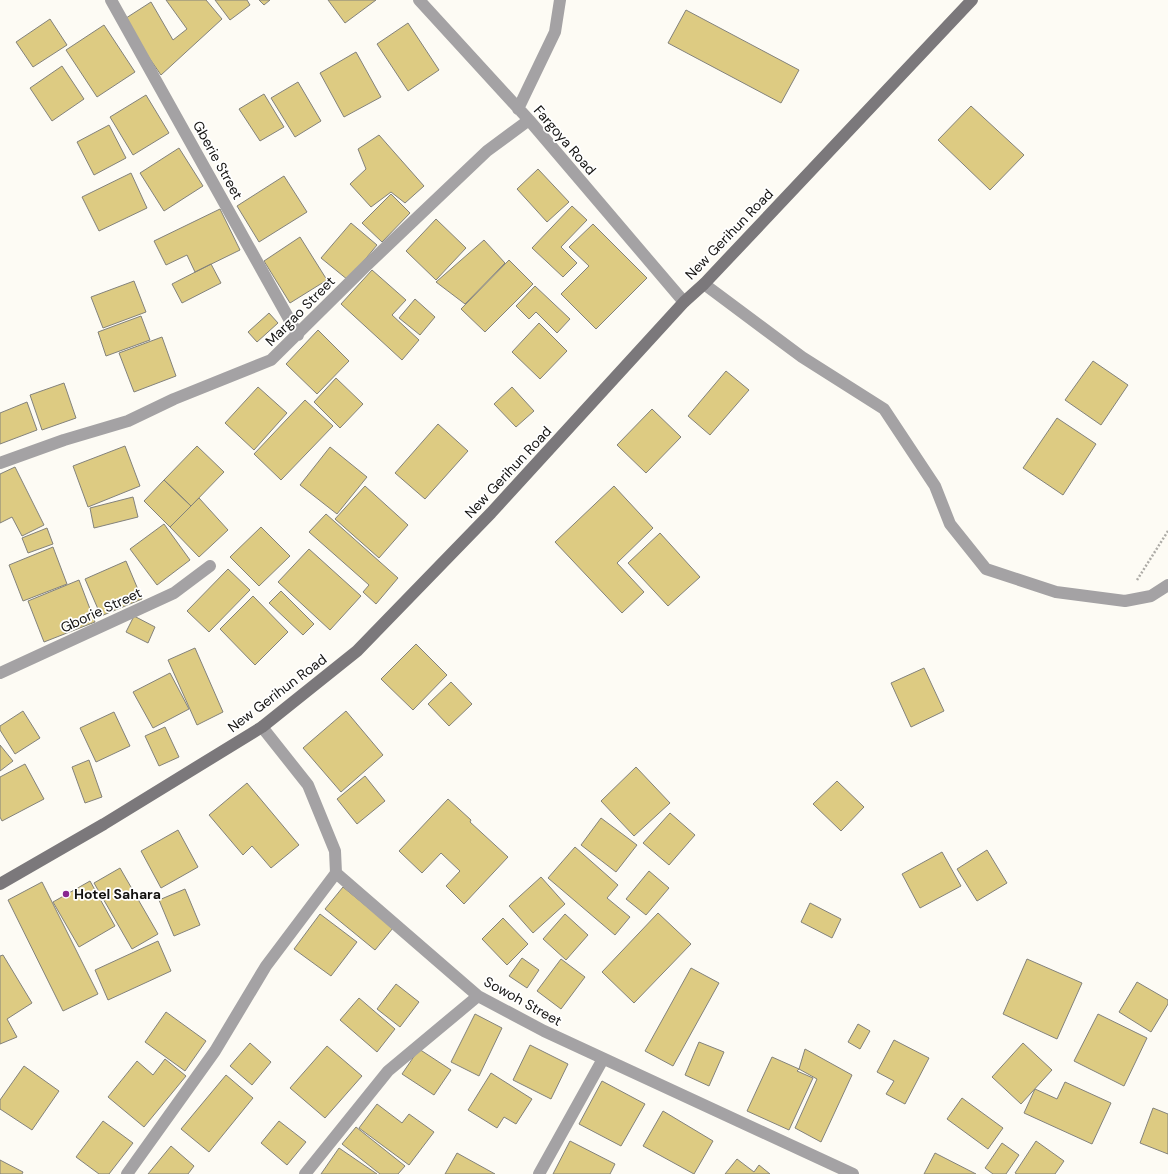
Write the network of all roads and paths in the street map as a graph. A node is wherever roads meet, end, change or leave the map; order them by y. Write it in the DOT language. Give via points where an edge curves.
graph roads {
  1 [pos="111,0"];
  2 [pos="420,0"];
  3 [pos="560,0"];
  4 [pos="972,0"];
  5 [pos="518,109"];
  6 [pos="529,120"];
  7 [pos="704,284"];
  8 [pos="684,302"];
  9 [pos="298,335"];
  10 [pos="0,463"];
  11 [pos="1168,531"];
  12 [pos="210,566"];
  13 [pos="1168,585"];
  14 [pos="1125,601"];
  15 [pos="0,673"];
  16 [pos="262,727"];
  17 [pos="336,873"];
  18 [pos="0,884"];
  19 [pos="478,996"];
  20 [pos="603,1059"];
  21 [pos="127,1174"];
  22 [pos="304,1174"];
  23 [pos="539,1174"];
  24 [pos="853,1174"];
  1 -- 9 [label="street, Gberie Street"];
  2 -- 5 [label="street, Fargoya Road"];
  3 -- 5 [label="street" via="555,32"];
  4 -- 7 [label="street, New Gerihun Road"];
  5 -- 6 [label="street, Fargoya Road"];
  6 -- 8 [label="street, Fargoya Road"];
  6 -- 9 [label="street, Margao Street" via="481,156"];
  7 -- 8 [label="street, New Gerihun Road"];
  7 -- 14 [label="street" via="802,357 884,409 935,486 950,524 986,569 1056,592"];
  8 -- 16 [label="street, New Gerihun Road" via="491,513 357,652"];
  9 -- 10 [label="street, Margao Street" via="271,360 174,399 128,422 64,440"];
  11 -- 14 [label="path"];
  12 -- 15 [label="street, Gborie Street" via="174,593"];
  13 -- 14 [label="street" via="1151,596"];
  16 -- 17 [label="street" via="308,785 335,851"];
  16 -- 18 [label="street, New Gerihun Road"];
  17 -- 19 [label="street, Sowoh Street"];
  17 -- 21 [label="street" via="266,966 215,1051"];
  19 -- 20 [label="street, Sowoh Street"];
  19 -- 22 [label="street" via="388,1071"];
  20 -- 23 [label="street"];
  20 -- 24 [label="street, Sowoh Street"];
}
